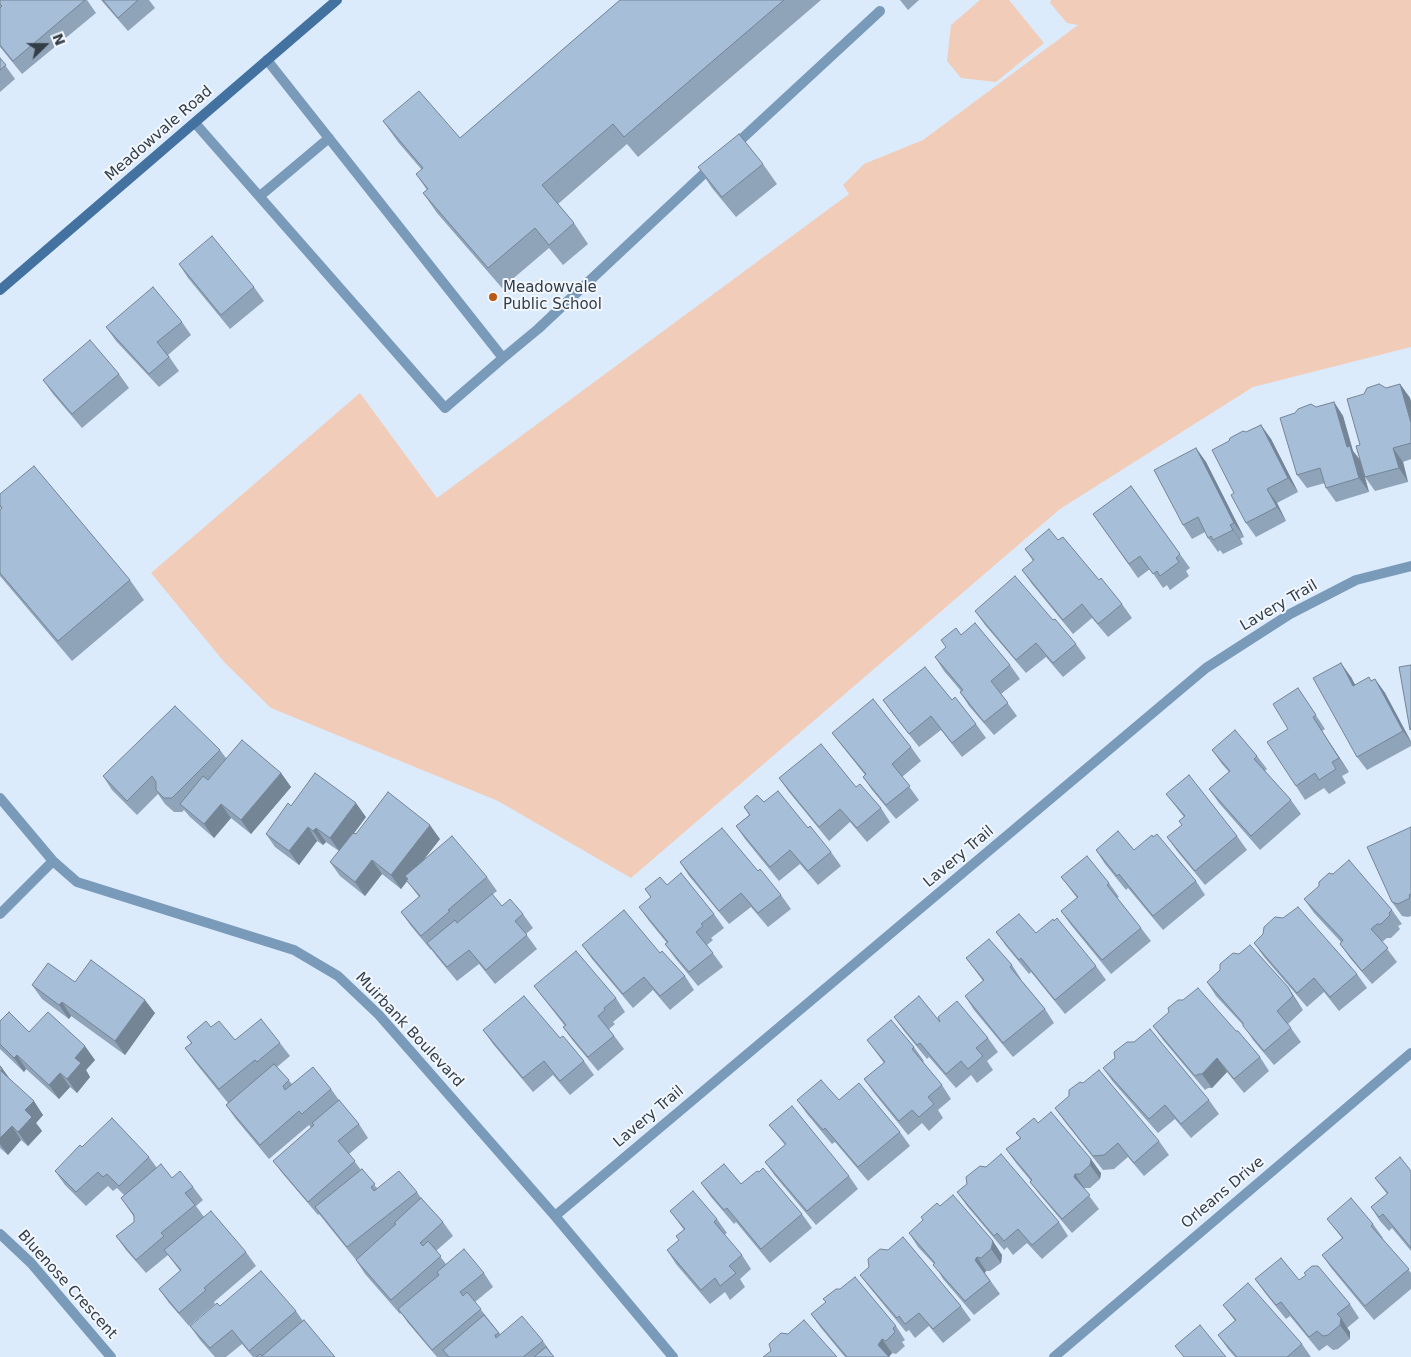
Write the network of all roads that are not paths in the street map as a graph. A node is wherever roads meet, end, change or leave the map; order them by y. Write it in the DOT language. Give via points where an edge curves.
graph roads {
  1 [pos="336,0"];
  2 [pos="880,11"];
  3 [pos="267,60"];
  4 [pos="194,123"];
  5 [pos="329,138"];
  6 [pos="260,196"];
  7 [pos="0,290"];
  8 [pos="503,358"];
  9 [pos="1411,566"];
  10 [pos="0,798"];
  11 [pos="53,861"];
  12 [pos="0,914"];
  13 [pos="1411,1053"];
  14 [pos="554,1216"];
  15 [pos="0,1234"];
  16 [pos="111,1357"];
  17 [pos="674,1357"];
  18 [pos="1054,1357"];
  1 -- 3 [label="main road, Meadowvale Road"];
  2 -- 8 [label="street"];
  3 -- 4 [label="main road, Meadowvale Road"];
  3 -- 5 [label="street"];
  4 -- 6 [label="street"];
  4 -- 7 [label="main road, Meadowvale Road"];
  5 -- 6 [label="street"];
  5 -- 8 [label="street"];
  6 -- 8 [label="street" via="445,408"];
  9 -- 14 [label="street, Lavery Trail" via="1356,580 1290,614 1206,668"];
  10 -- 11 [label="street, Muirbank Boulevard"];
  11 -- 12 [label="street"];
  11 -- 14 [label="street, Muirbank Boulevard" via="77,882 294,950 338,976 378,1015"];
  13 -- 18 [label="street, Orleans Drive"];
  14 -- 17 [label="street, Muirbank Boulevard"];
  15 -- 16 [label="street, Bluenose Crescent" via="31,1263"];
}
